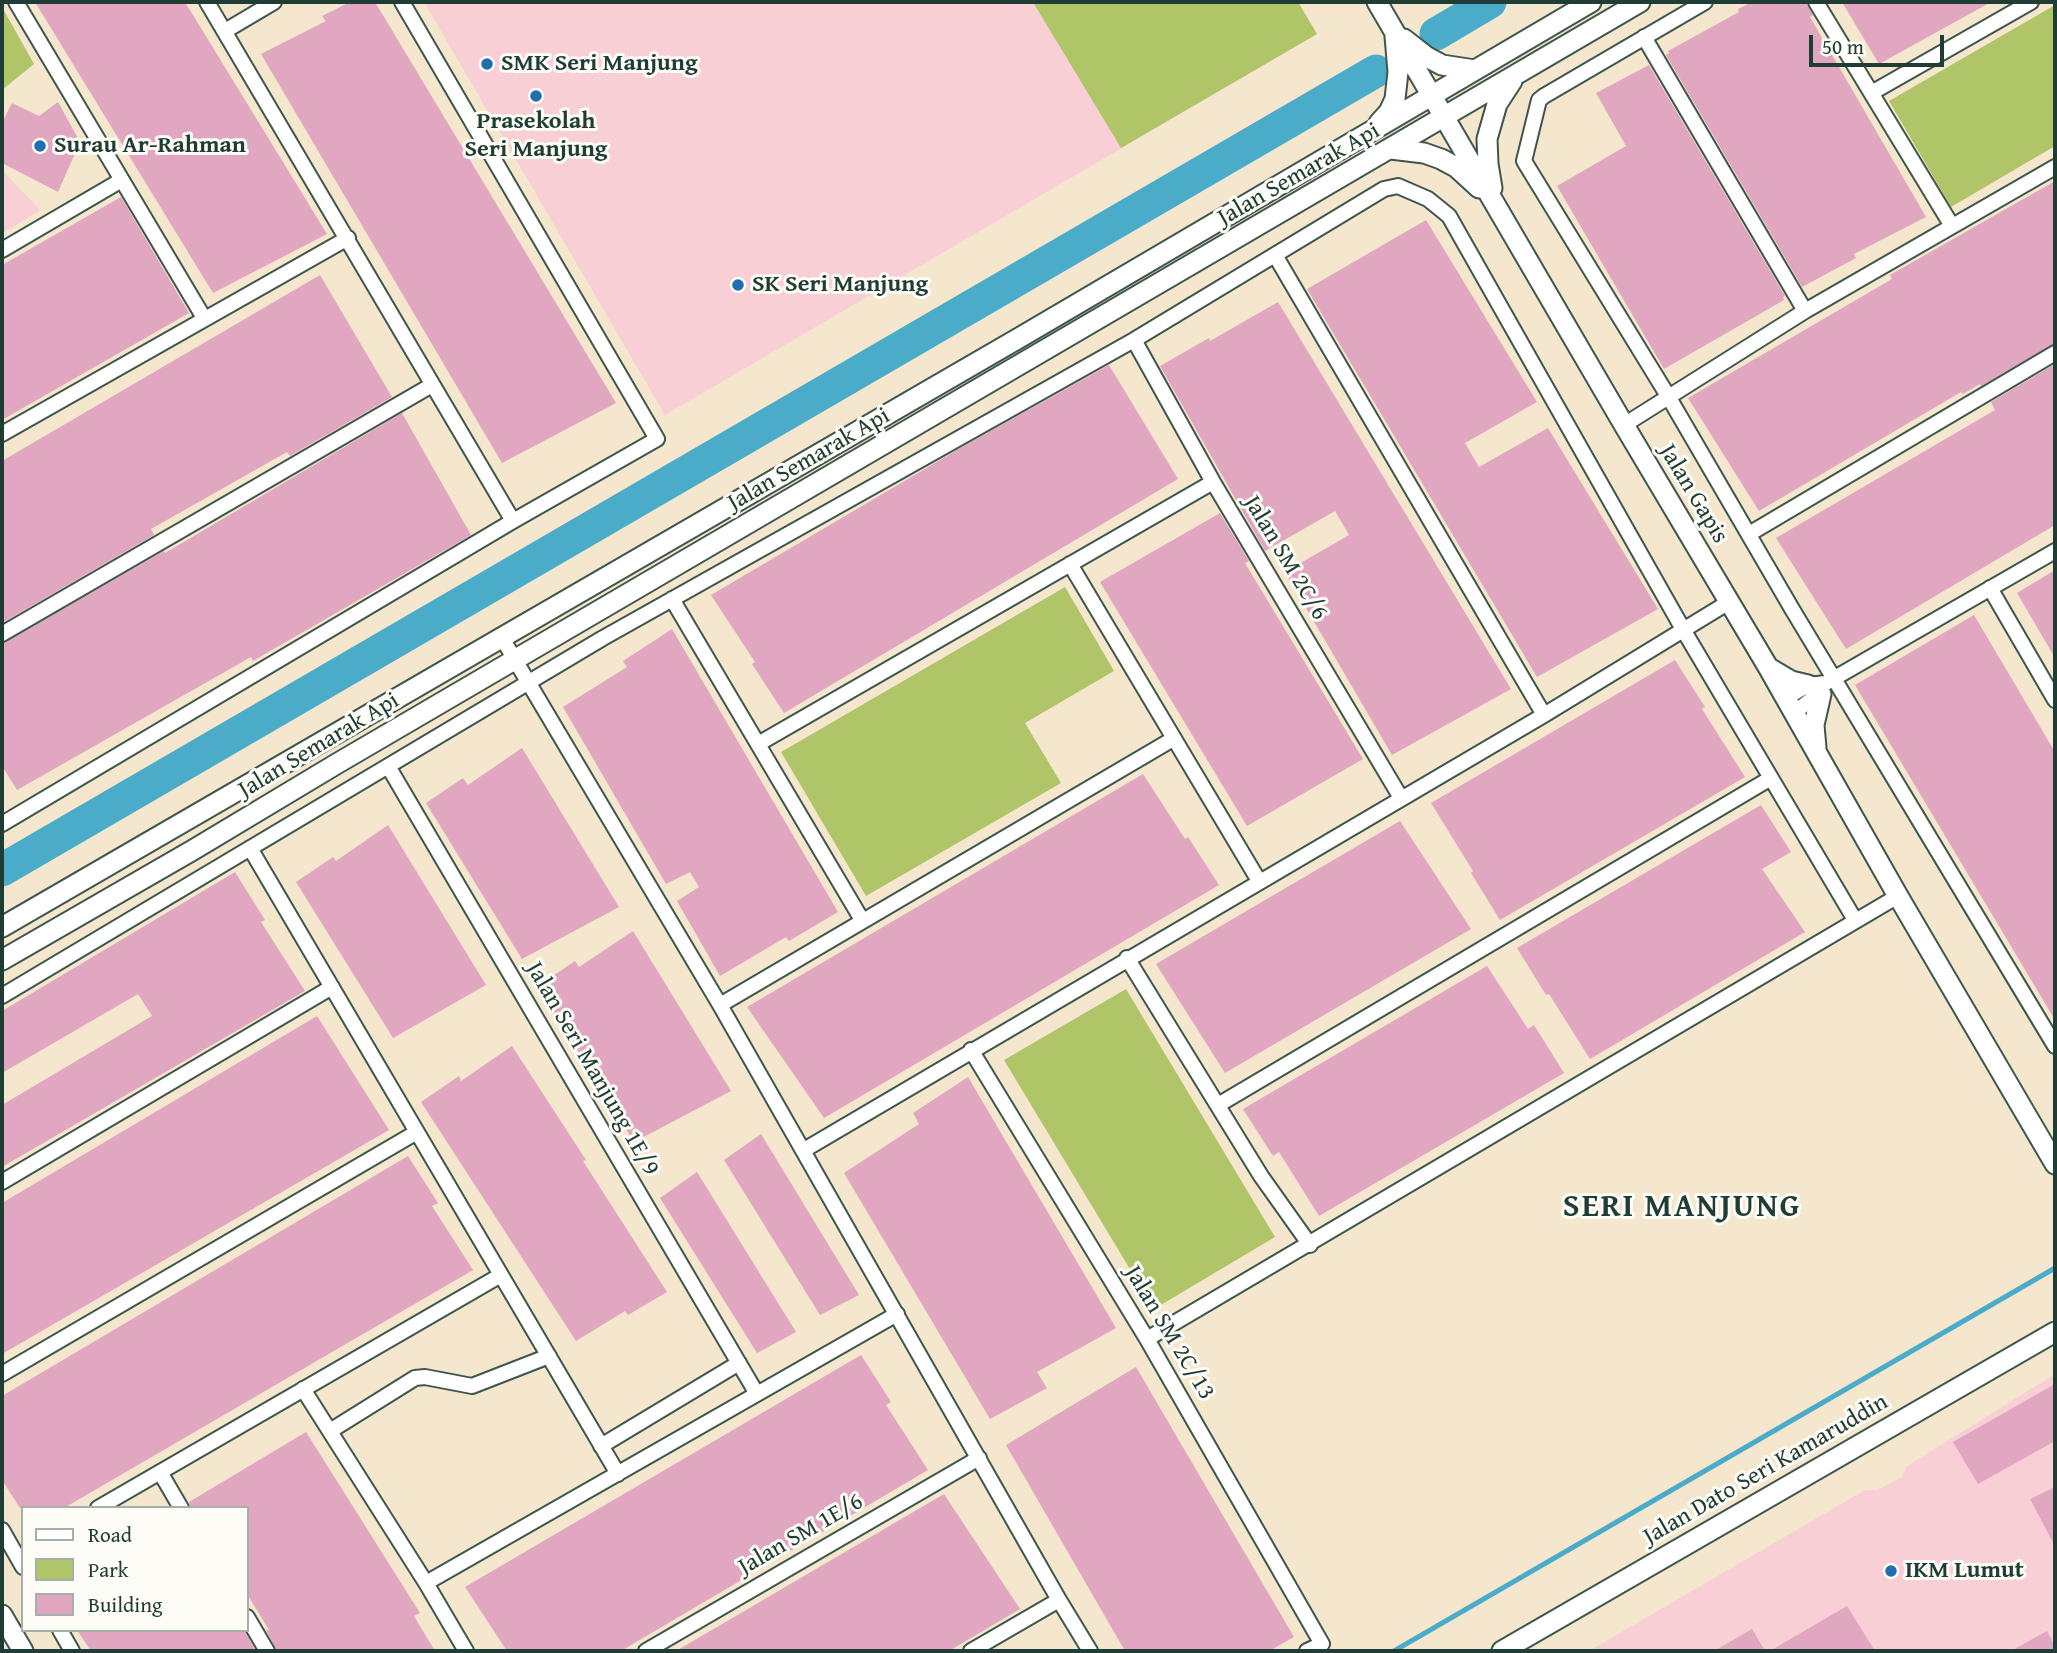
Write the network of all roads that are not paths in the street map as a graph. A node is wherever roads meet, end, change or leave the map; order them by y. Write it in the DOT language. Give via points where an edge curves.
graph roads {
  1 [pos="16,2"];
  2 [pos="208,2"];
  3 [pos="274,2"];
  4 [pos="402,2"];
  5 [pos="1377,2"];
  6 [pos="1591,2"];
  7 [pos="1640,2"];
  8 [pos="1705,2"];
  9 [pos="1816,2"];
  10 [pos="2031,2"];
  11 [pos="225,31"];
  12 [pos="1395,32"];
  13 [pos="1644,37"];
  14 [pos="1475,70"];
  15 [pos="1517,75"];
  16 [pos="1873,92"];
  17 [pos="1432,95"];
  18 [pos="1445,117"];
  19 [pos="1373,130"];
  20 [pos="1391,149"];
  21 [pos="2055,167"];
  22 [pos="120,181"];
  23 [pos="1495,203"];
  24 [pos="1952,226"];
  25 [pos="348,238"];
  26 [pos="2,250"];
  27 [pos="1275,255"];
  28 [pos="1805,311"];
  29 [pos="204,318"];
  30 [pos="1134,340"];
  31 [pos="2055,353"];
  32 [pos="432,385"];
  33 [pos="1668,396"];
  34 [pos="1624,425"];
  35 [pos="2,434"];
  36 [pos="1213,482"];
  37 [pos="513,521"];
  38 [pos="1749,534"];
  39 [pos="2055,551"];
  40 [pos="1070,564"];
  41 [pos="1990,588"];
  42 [pos="673,599"];
  43 [pos="1729,602"];
  44 [pos="1684,631"];
  45 [pos="2,634"];
  46 [pos="502,638"];
  47 [pos="514,661"];
  48 [pos="1768,667"];
  49 [pos="527,683"];
  50 [pos="1822,685"];
  51 [pos="2055,700"];
  52 [pos="1790,705"];
  53 [pos="1544,715"];
  54 [pos="1173,739"];
  55 [pos="758,744"];
  56 [pos="1817,752"];
  57 [pos="388,766"];
  58 [pos="1771,779"];
  59 [pos="1401,798"];
  60 [pos="2,824"];
  61 [pos="250,848"];
  62 [pos="1259,881"];
  63 [pos="1898,896"];
  64 [pos="862,920"];
  65 [pos="1855,920"];
  66 [pos="2,927"];
  67 [pos="1127,958"];
  68 [pos="2,960"];
  69 [pos="331,987"];
  70 [pos="2,996"];
  71 [pos="720,1005"];
  72 [pos="2055,1046"];
  73 [pos="971,1050"];
  74 [pos="1218,1105"];
  75 [pos="417,1132"];
  76 [pos="804,1150"];
  77 [pos="2055,1164"];
  78 [pos="2,1182"];
  79 [pos="1310,1245"];
  80 [pos="501,1275"];
  81 [pos="897,1314"];
  82 [pos="2055,1332"];
  83 [pos="1147,1339"];
  84 [pos="549,1356"];
  85 [pos="739,1363"];
  86 [pos="2,1374"];
  87 [pos="303,1389"];
  88 [pos="757,1394"];
  89 [pos="330,1431"];
  90 [pos="601,1446"];
  91 [pos="979,1458"];
  92 [pos="160,1472"];
  93 [pos="618,1474"];
  94 [pos="101,1506"];
  95 [pos="180,1506"];
  96 [pos="2,1530"];
  97 [pos="21,1558"];
  98 [pos="426,1583"];
  99 [pos="1059,1600"];
  100 [pos="2,1615"];
  101 [pos="248,1619"];
  102 [pos="61,1632"];
  103 [pos="23,1651"];
  104 [pos="72,1651"];
  105 [pos="267,1651"];
  106 [pos="466,1651"];
  107 [pos="646,1651"];
  108 [pos="971,1651"];
  109 [pos="1090,1651"];
  110 [pos="1307,1651"];
  111 [pos="1502,1651"];
  1 -- 22 [label="street"];
  2 -- 11 [label="street"];
  3 -- 11 [label="street"];
  4 -- 37 [label="street" via="657,439"];
  5 -- 12 [label="street, Jalan Gapis"];
  6 -- 14 [label="street, Jalan Semarak Api"];
  7 -- 15 [label="street, Jalan Semarak Api"];
  8 -- 13 [label="street"];
  9 -- 16 [label="street"];
  10 -- 16 [label="street"];
  11 -- 25 [label="street"];
  12 -- 14 [label="street" via="1434,61"];
  12 -- 17 [label="street, Jalan Gapis"];
  12 -- 19 [label="street" via="1395,99"];
  13 -- 28 [label="street"];
  13 -- 33 [label="street" via="1539,100 1524,161"];
  14 -- 17 [label="street, Jalan Semarak Api"];
  15 -- 18 [label="street, Jalan Semarak Api"];
  15 -- 23 [label="street" via="1497,104 1488,139"];
  16 -- 24 [label="street"];
  17 -- 18 [label="street, Jalan Gapis"];
  17 -- 19 [label="street, Jalan Semarak Api"];
  18 -- 20 [label="street, Jalan Semarak Api"];
  18 -- 23 [label="street, Jalan Gapis"];
  19 -- 46 [label="street, Jalan Semarak Api"];
  20 -- 23 [label="street" via="1441,159"];
  20 -- 47 [label="street, Jalan Semarak Api"];
  21 -- 24 [label="street"];
  22 -- 26 [label="street"];
  22 -- 29 [label="street"];
  23 -- 34 [label="street, Jalan Gapis"];
  24 -- 28 [label="street"];
  25 -- 29 [label="street"];
  25 -- 32 [label="street"];
  27 -- 30 [label="street"];
  27 -- 44 [label="street" via="1384,189 1398,186 1428,199 1449,216"];
  27 -- 53 [label="street"];
  28 -- 33 [label="street"];
  29 -- 35 [label="street"];
  30 -- 36 [label="street, Jalan SM 2C/6"];
  30 -- 42 [label="street"];
  31 -- 38 [label="street"];
  32 -- 37 [label="street"];
  32 -- 45 [label="street"];
  33 -- 34 [label="street"];
  33 -- 38 [label="street"];
  34 -- 43 [label="street, Jalan Gapis"];
  36 -- 40 [label="street"];
  36 -- 59 [label="street, Jalan SM 2C/6"];
  37 -- 60 [label="street"];
  38 -- 50 [label="street"];
  39 -- 41 [label="street"];
  40 -- 54 [label="street"];
  40 -- 55 [label="street"];
  41 -- 50 [label="street"];
  41 -- 51 [label="street"];
  42 -- 49 [label="street"];
  42 -- 55 [label="street"];
  43 -- 44 [label="street"];
  43 -- 48 [label="street, Jalan Gapis"];
  44 -- 53 [label="street"];
  44 -- 58 [label="street"];
  46 -- 47 [label="street"];
  46 -- 66 [label="street, Jalan Semarak Api"];
  47 -- 49 [label="street"];
  47 -- 68 [label="street, Jalan Semarak Api"];
  48 -- 50 [label="street" via="1791,681"];
  48 -- 52 [label="street, Jalan Gapis"];
  49 -- 57 [label="street"];
  49 -- 71 [label="street"];
  50 -- 52 [label="street"];
  50 -- 56 [label="street" via="1814,725"];
  50 -- 72 [label="street"];
  52 -- 56 [label="street, Jalan Gapis"];
  53 -- 59 [label="street"];
  54 -- 62 [label="street"];
  54 -- 64 [label="street"];
  55 -- 64 [label="street"];
  56 -- 63 [label="street, Jalan Gapis"];
  57 -- 61 [label="street"];
  57 -- 85 [label="street, Jalan Seri Manjung 1E/9"];
  58 -- 65 [label="street"];
  58 -- 74 [label="street"];
  59 -- 62 [label="street"];
  61 -- 69 [label="street"];
  61 -- 70 [label="street"];
  62 -- 67 [label="street"];
  63 -- 65 [label="street"];
  63 -- 77 [label="street, Jalan Gapis"];
  64 -- 71 [label="street"];
  65 -- 79 [label="street"];
  67 -- 73 [label="street"];
  67 -- 74 [label="street"];
  69 -- 75 [label="street"];
  69 -- 78 [label="street"];
  71 -- 76 [label="street"];
  73 -- 76 [label="street"];
  73 -- 83 [label="street, Jalan SM 2C/13"];
  74 -- 79 [label="street"];
  75 -- 80 [label="street"];
  75 -- 86 [label="street"];
  76 -- 81 [label="street"];
  79 -- 83 [label="street"];
  80 -- 84 [label="street"];
  80 -- 87 [label="street"];
  81 -- 88 [label="street"];
  81 -- 91 [label="street"];
  82 -- 111 [label="street, Jalan Dato Seri Kamaruddin"];
  83 -- 110 [label="street, Jalan SM 2C/13" via="1322,1644"];
  84 -- 89 [label="street" via="472,1386 415,1378"];
  84 -- 90 [label="street"];
  85 -- 88 [label="street, Jalan Seri Manjung 1E/9"];
  85 -- 90 [label="street"];
  87 -- 89 [label="street"];
  87 -- 92 [label="street"];
  88 -- 93 [label="street"];
  89 -- 98 [label="street"];
  90 -- 93 [label="street"];
  91 -- 99 [label="street"];
  91 -- 107 [label="street, Jalan SM 1E/6"];
  92 -- 94 [label="street"];
  92 -- 95 [label="street"];
  93 -- 98 [label="street"];
  96 -- 97 [label="street"];
  98 -- 106 [label="street"];
  99 -- 108 [label="street"];
  99 -- 109 [label="street"];
  100 -- 103 [label="street"];
  101 -- 105 [label="street"];
  102 -- 104 [label="street"];
}
